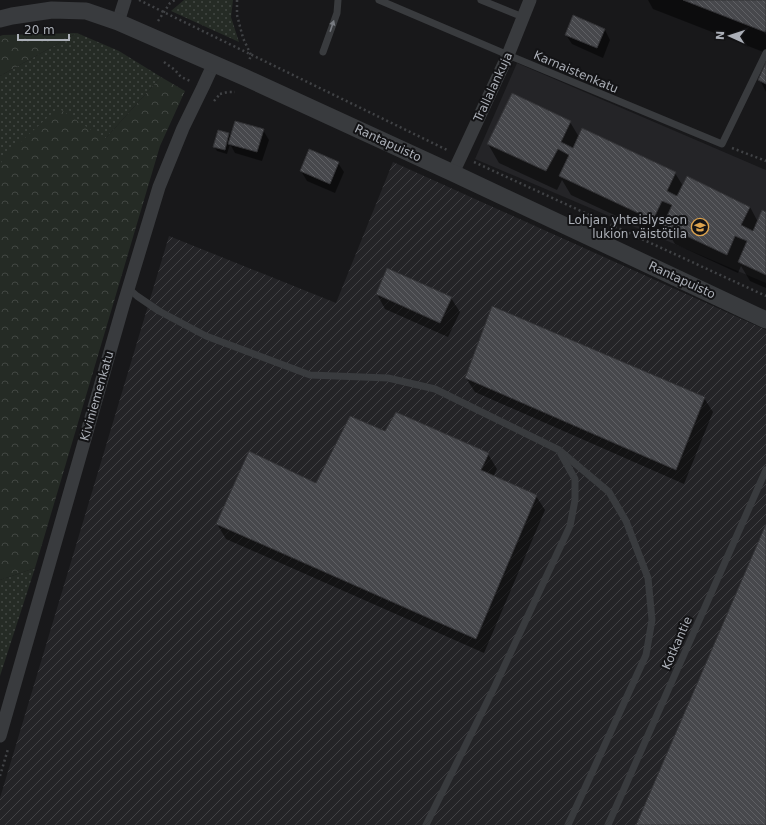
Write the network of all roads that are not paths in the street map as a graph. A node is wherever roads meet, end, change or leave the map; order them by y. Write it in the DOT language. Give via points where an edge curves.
graph roads {
  1 [pos="125,0"];
  2 [pos="338,0"];
  3 [pos="379,0"];
  4 [pos="481,0"];
  5 [pos="530,0"];
  6 [pos="523,16"];
  7 [pos="0,19"];
  8 [pos="118,22"];
  9 [pos="324,52"];
  10 [pos="766,53"];
  11 [pos="508,55"];
  12 [pos="214,63"];
  13 [pos="453,173"];
  14 [pos="128,288"];
  15 [pos="766,320"];
  16 [pos="559,450"];
  17 [pos="766,470"];
  18 [pos="0,736"];
  19 [pos="426,825"];
  20 [pos="568,825"];
  21 [pos="608,825"];
  1 -- 8 [label="street"];
  9 -- 2 [label="lane, one-way" via="337,13"];
  3 -- 11 [label="lane, Karnaistenkatu"];
  4 -- 6 [label="lane"];
  5 -- 6 [label="street, Trallalankuja"];
  6 -- 11 [label="street, Trallalankuja"];
  7 -- 8 [label="street, Rantapuisto" via="52,10 86,11"];
  8 -- 12 [label="street, Rantapuisto"];
  10 -- 11 [label="lane, Karnaistenkatu" via="722,144"];
  11 -- 13 [label="street, Trallalankuja"];
  12 -- 13 [label="street, Rantapuisto"];
  12 -- 14 [label="street, Kiviniemenkatu" via="159,187"];
  13 -- 15 [label="street, Rantapuisto"];
  14 -- 16 [label="lane" via="159,311 206,336 310,375 388,378 435,389"];
  14 -- 18 [label="street, Kiviniemenkatu"];
  16 -- 19 [label="lane" via="575,479 575,500 570,526"];
  16 -- 20 [label="lane" via="609,492 626,521 648,578 652,620 646,655"];
  17 -- 21 [label="lane, Kotkantie"];
}
